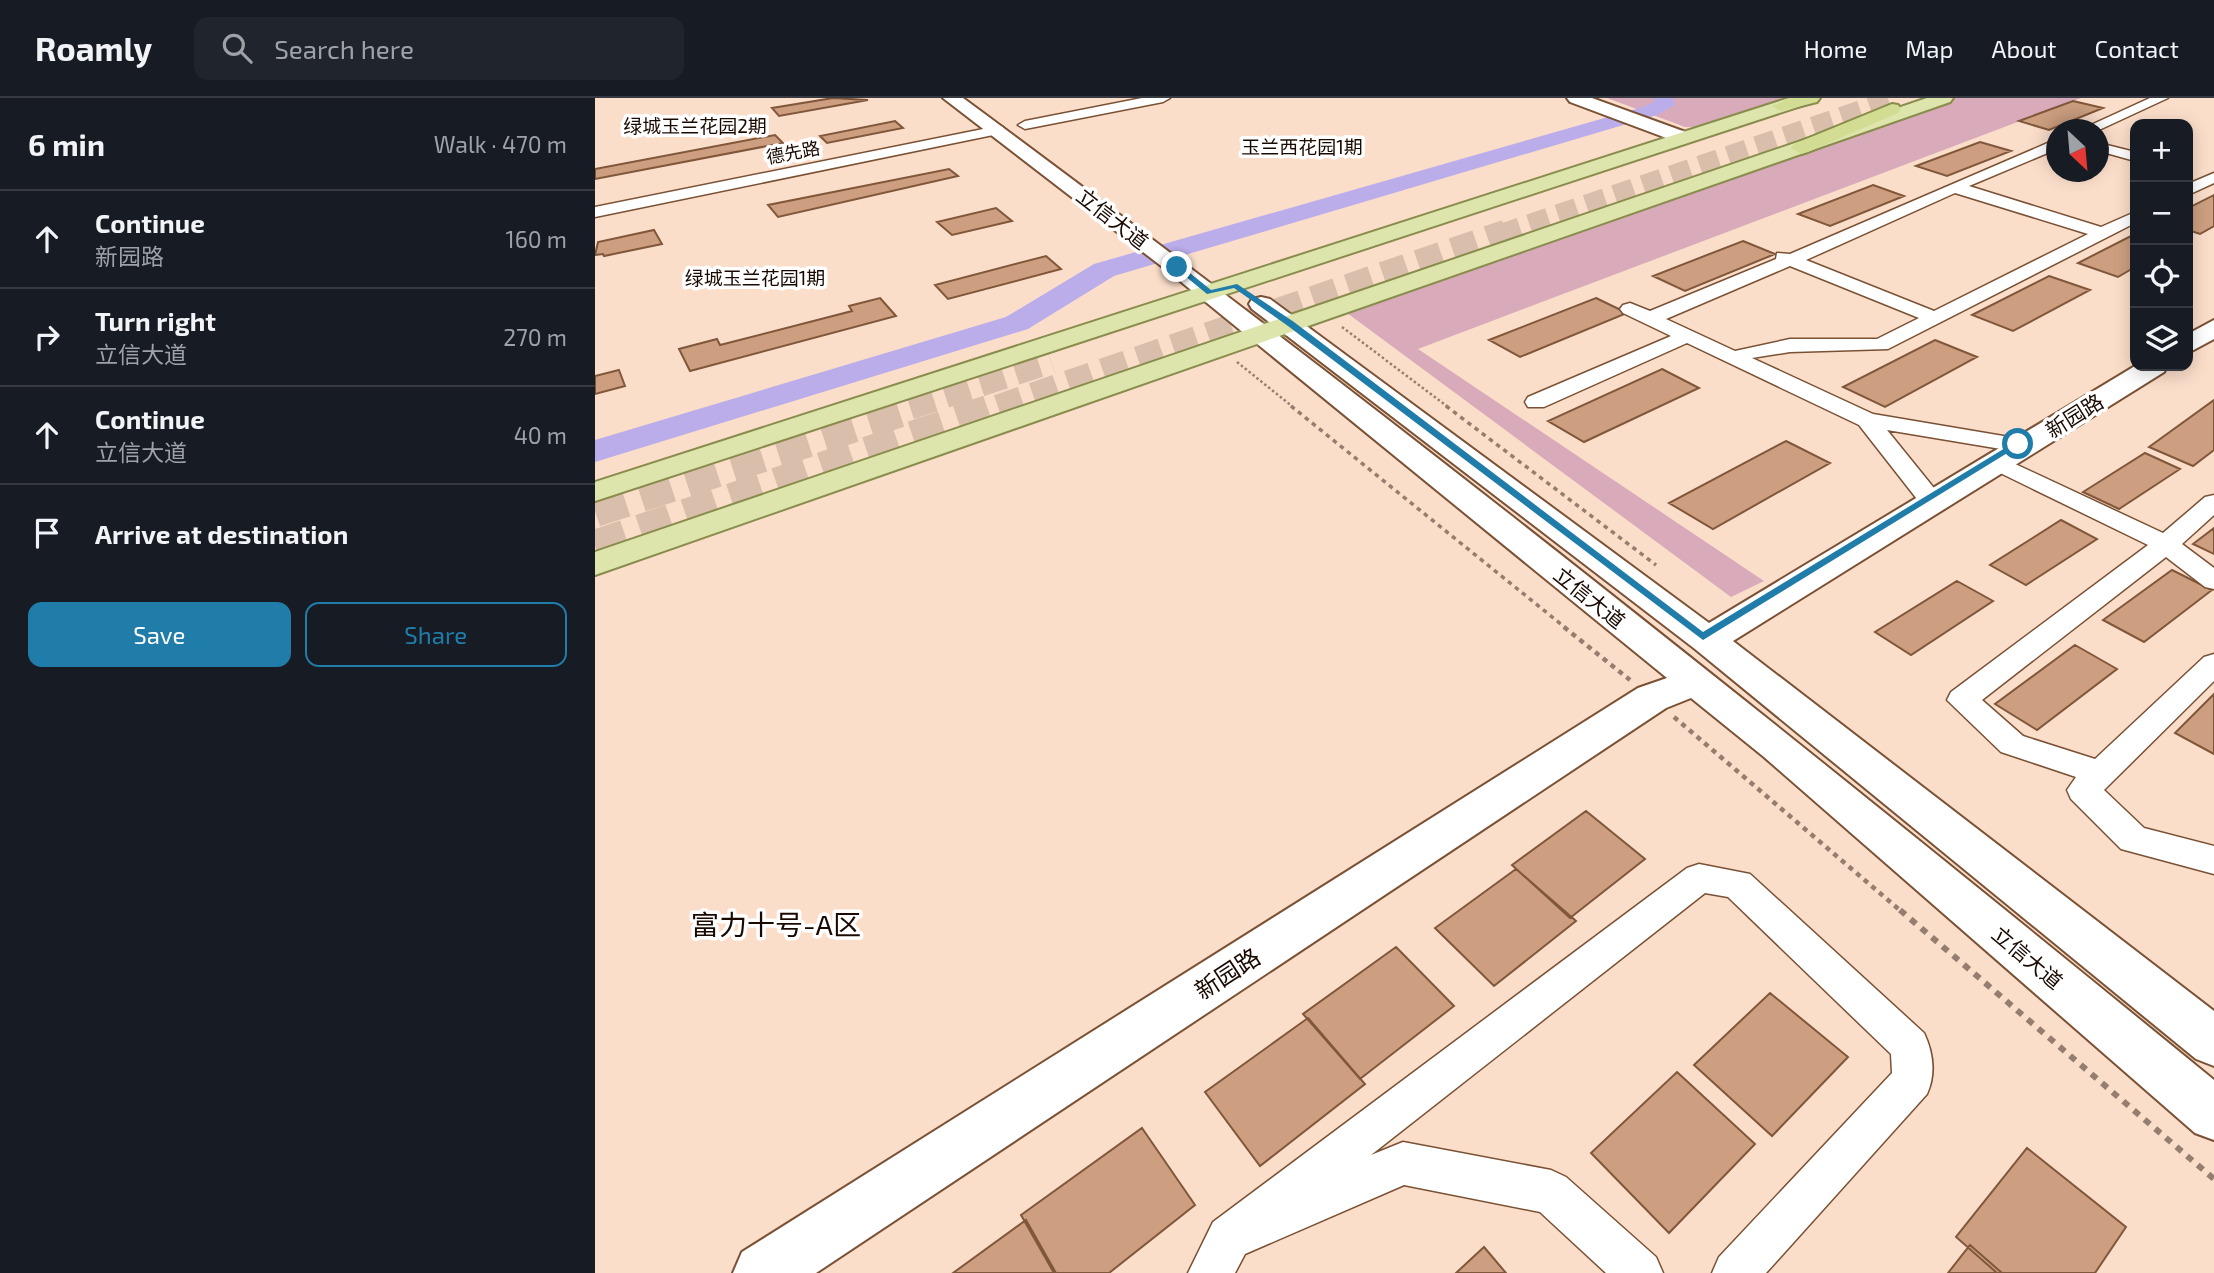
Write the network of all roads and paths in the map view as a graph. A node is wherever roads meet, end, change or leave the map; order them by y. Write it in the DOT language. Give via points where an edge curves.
graph roads {
  1 [pos="952,98"];
  2 [pos="1153,98"];
  3 [pos="1163,98"];
  4 [pos="1576,98"];
  5 [pos="1582,98"];
  6 [pos="1809,98"];
  7 [pos="1944,98"];
  8 [pos="2161,98"];
  9 [pos="1892,109"];
  10 [pos="1629,116"];
  11 [pos="2109,120"];
  12 [pos="1011,125"];
  13 [pos="1686,137"];
  14 [pos="1049,143"];
  15 [pos="2046,147"];
  16 [pos="1801,148"];
  17 [pos="2109,150"];
  18 [pos="2130,156"];
  19 [pos="2193,172"];
  20 [pos="2213,178"];
  21 [pos="1102,185"];
  22 [pos="1954,187"];
  23 [pos="2193,188"];
  24 [pos="595,211"];
  25 [pos="2130,219"];
  26 [pos="2102,233"];
  27 [pos="1786,258"];
  28 [pos="1188,263"];
  29 [pos="1222,289"];
  30 [pos="1630,309"];
  31 [pos="1651,318"];
  32 [pos="1935,318"];
  33 [pos="1277,329"];
  34 [pos="1689,335"];
  35 [pos="1737,357"];
  36 [pos="1236,361"];
  37 [pos="2133,371"];
  38 [pos="2146,371"];
  39 [pos="1536,402"];
  40 [pos="1867,419"];
  41 [pos="2014,451"];
  42 [pos="595,492"];
  43 [pos="1931,501"];
  44 [pos="2214,502"];
  45 [pos="2166,544"];
  46 [pos="595,564"];
  47 [pos="2214,580"];
  48 [pos="2214,664"];
  49 [pos="1687,675"];
  50 [pos="2100,773"];
  51 [pos="2214,860"];
  52 [pos="2214,1042"];
  53 [pos="2214,1114"];
  54 [pos="2214,1179"];
  55 [pos="1220,1256"];
  56 [pos="763,1273"];
  57 [pos="786,1273"];
  58 [pos="1640,1273"];
  59 [pos="1735,1273"];
  1 -- 12 [label="street, 立信大道"];
  2 -- 12 [label="street, 德先路"];
  3 -- 12 [label="street, 德先路"];
  4 -- 10 [label="street"];
  5 -- 10 [label="street"];
  6 -- 13 [label="main road"];
  7 -- 16 [label="main road"];
  8 -- 11 [label="street"];
  9 -- 16 [label="highway"];
  10 -- 13 [label="street"];
  12 -- 14 [label="street, 立信大道"];
  12 -- 24 [label="street, 德先路"];
  12 -- 28 [label="street, 立信大道" via="1140,240"];
  13 -- 29 [label="main road"];
  15 -- 22 [label="street"];
  16 -- 33 [label="main road"];
  17 -- 18 [label="street"];
  19 -- 20 [label="street"];
  20 -- 23 [label="street"];
  21 -- 28 [label="street, 立信大道" via="1165,234"];
  22 -- 26 [label="street"];
  22 -- 27 [label="street"];
  25 -- 26 [label="street"];
  26 -- 32 [label="street"];
  27 -- 31 [label="street"];
  27 -- 32 [label="street"];
  28 -- 29 [label="street, 立信大道"];
  29 -- 33 [label="street, 立信大道"];
  29 -- 42 [label="main road"];
  30 -- 31 [label="street"];
  31 -- 34 [label="street"];
  32 -- 35 [label="street" via="1881,345 1776,344"];
  33 -- 46 [label="main road"];
  33 -- 49 [label="street, 立信大道"];
  33 -- 49 [label="street, 立信大道"];
  34 -- 35 [label="street"];
  34 -- 39 [label="street"];
  35 -- 40 [label="street"];
  36 -- 49 [label="path, 立信大道"];
  37 -- 41 [label="street, 新园路"];
  38 -- 41 [label="street, 新园路"];
  40 -- 41 [label="street"];
  40 -- 43 [label="street"];
  41 -- 43 [label="street, 新园路"];
  41 -- 45 [label="street"];
  43 -- 49 [label="street, 新园路"];
  44 -- 45 [label="street"];
  45 -- 47 [label="street"];
  45 -- 50 [label="street" via="1962,700 2012,744"];
  48 -- 50 [label="street"];
  49 -- 52 [label="street, 立信大道"];
  49 -- 53 [label="street, 立信大道" via="1789,755"];
  49 -- 54 [label="path, 立信大道"];
  49 -- 56 [label="street, 新园路"];
  49 -- 57 [label="street, 新园路"];
  50 -- 51 [label="street" via="2083,790 2133,839"];
  55 -- 58 [label="street" via="1403,1163 1551,1192"];
  55 -- 59 [label="street" via="1699,878 1738,884 1910,1046 1913,1080"];
}
